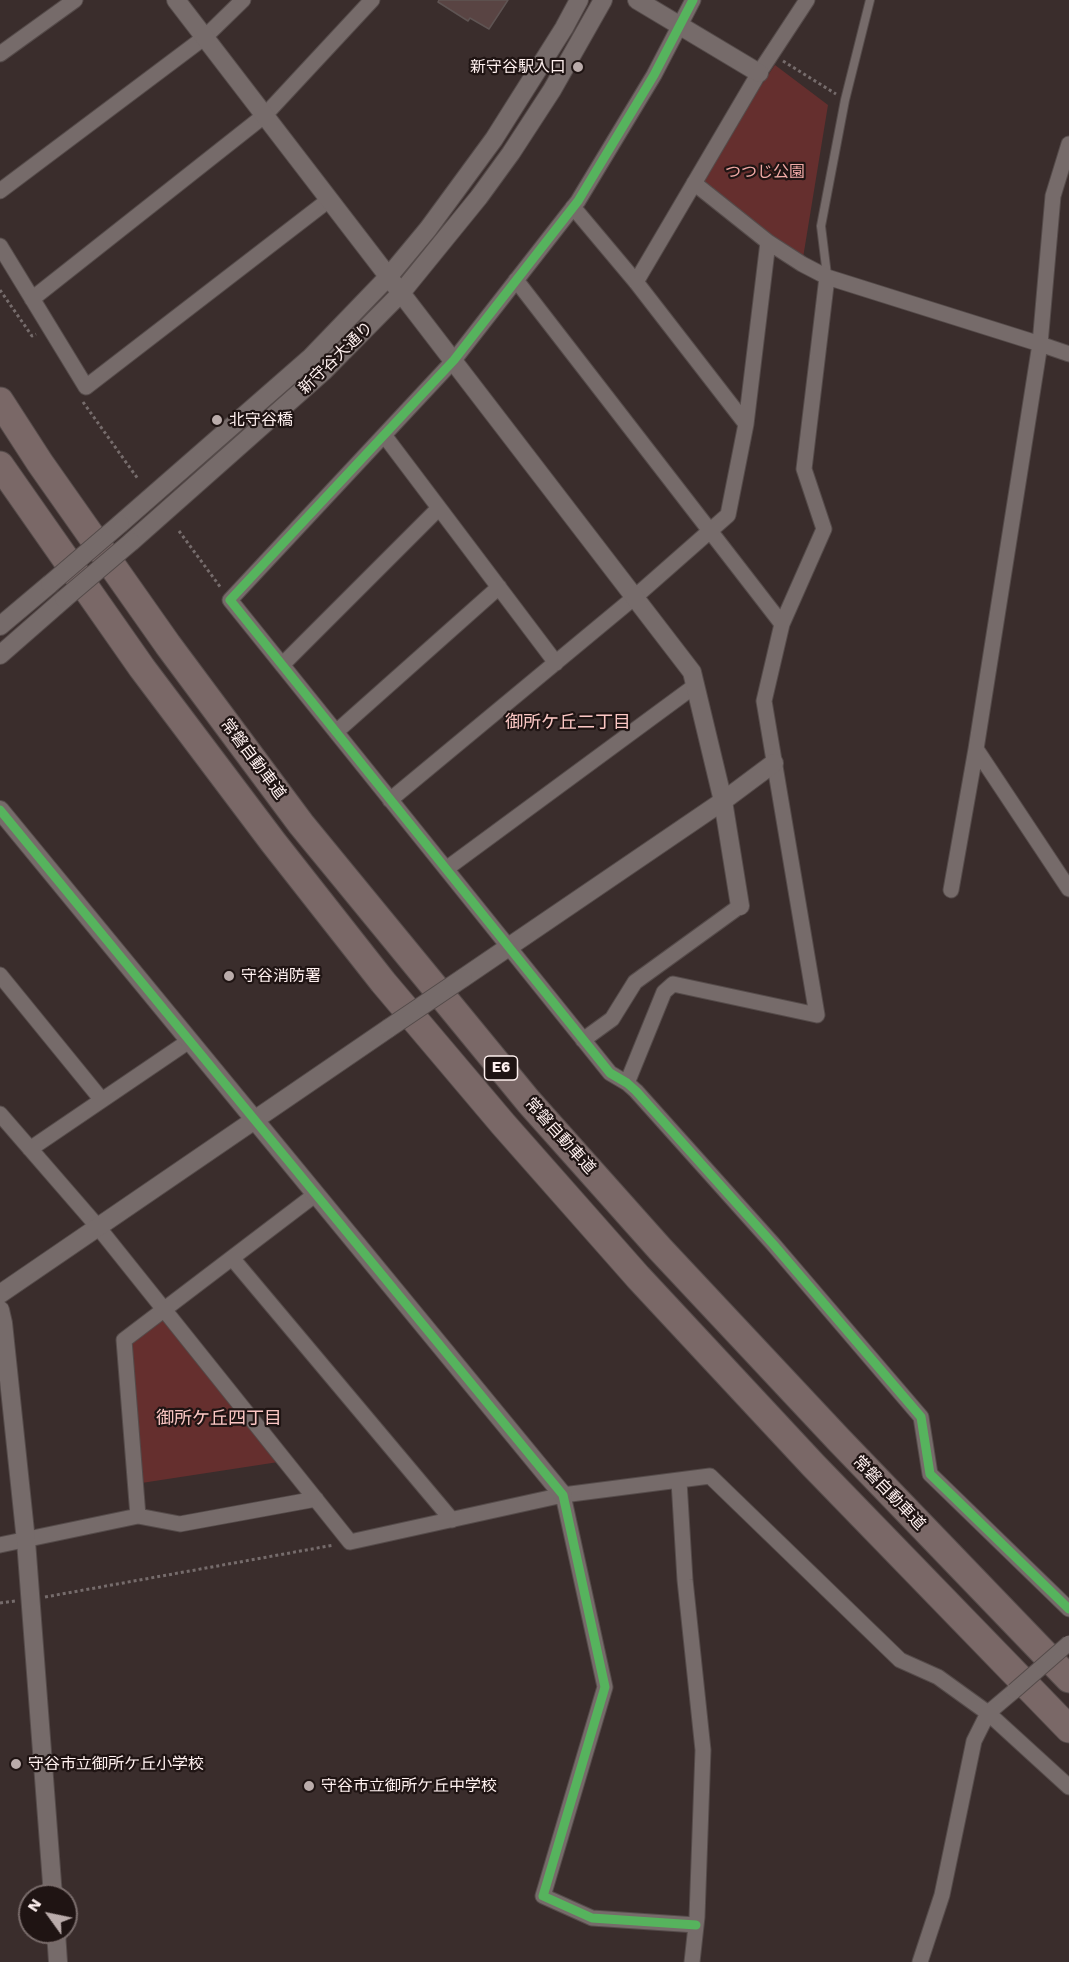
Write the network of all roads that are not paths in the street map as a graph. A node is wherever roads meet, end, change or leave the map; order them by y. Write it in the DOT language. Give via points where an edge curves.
graph roads {
  1 [pos="75,0"];
  2 [pos="176,0"];
  3 [pos="243,0"];
  4 [pos="372,0"];
  5 [pos="579,0"];
  6 [pos="603,0"];
  7 [pos="637,0"];
  8 [pos="693,0"];
  9 [pos="807,0"];
  10 [pos="870,0"];
  11 [pos="679,26"];
  12 [pos="205,37"];
  13 [pos="0,54"];
  14 [pos="759,73"];
  15 [pos="265,115"];
  16 [pos="1069,144"];
  17 [pos="694,183"];
  18 [pos="0,191"];
  19 [pos="330,199"];
  20 [pos="573,207"];
  21 [pos="768,242"];
  22 [pos="0,246"];
  23 [pos="389,276"];
  24 [pos="827,277"];
  25 [pos="516,280"];
  26 [pos="636,282"];
  27 [pos="401,293"];
  28 [pos="32,299"];
  29 [pos="1040,344"];
  30 [pos="1069,354"];
  31 [pos="454,360"];
  32 [pos="0,401"];
  33 [pos="746,424"];
  34 [pos="384,435"];
  35 [pos="5,474"];
  36 [pos="439,508"];
  37 [pos="709,532"];
  38 [pos="499,587"];
  39 [pos="636,596"];
  40 [pos="783,624"];
  41 [pos="0,626"];
  42 [pos="0,655"];
  43 [pos="556,663"];
  44 [pos="282,666"];
  45 [pos="696,685"];
  46 [pos="336,732"];
  47 [pos="976,749"];
  48 [pos="774,763"];
  49 [pos="390,800"];
  50 [pos="723,801"];
  51 [pos="0,810"];
  52 [pos="446,869"];
  53 [pos="1069,889"];
  54 [pos="951,890"];
  55 [pos="740,906"];
  56 [pos="508,946"];
  57 [pos="0,975"];
  58 [pos="583,1040"];
  59 [pos="189,1041"];
  60 [pos="627,1083"];
  61 [pos="101,1099"];
  62 [pos="0,1113"];
  63 [pos="254,1120"];
  64 [pos="30,1149"];
  65 [pos="316,1194"];
  66 [pos="98,1227"];
  67 [pos="232,1258"];
  68 [pos="0,1294"];
  69 [pos="0,1310"];
  70 [pos="164,1310"];
  71 [pos="679,1481"];
  72 [pos="563,1496"];
  73 [pos="316,1499"];
  74 [pos="138,1516"];
  75 [pos="452,1520"];
  76 [pos="26,1541"];
  77 [pos="0,1545"];
  78 [pos="1069,1609"];
  79 [pos="1069,1643"];
  80 [pos="1069,1679"];
  81 [pos="988,1713"];
  82 [pos="1069,1730"];
  83 [pos="1069,1787"];
  84 [pos="52,1884"];
  85 [pos="696,1925"];
  86 [pos="57,1944"];
  87 [pos="58,1962"];
  88 [pos="692,1962"];
  89 [pos="920,1962"];
  1 -- 13 [label="street"];
  2 -- 12 [label="street"];
  3 -- 12 [label="street"];
  4 -- 15 [label="street"];
  5 -- 23 [label="street, 新守谷大通り" via="494,139"];
  6 -- 27 [label="street, 新守谷大通り" via="511,153"];
  7 -- 11 [label="street"];
  8 -- 11 [label="street"];
  9 -- 14 [label="street"];
  10 -- 24 [label="lane" via="845,100 821,226"];
  11 -- 14 [label="street"];
  11 -- 20 [label="street" via="654,75"];
  12 -- 15 [label="street"];
  12 -- 18 [label="street"];
  14 -- 17 [label="street"];
  15 -- 19 [label="street"];
  15 -- 28 [label="street"];
  16 -- 29 [label="street" via="1053,196"];
  17 -- 21 [label="street"];
  17 -- 26 [label="street"];
  19 -- 23 [label="street"];
  19 -- 28 [label="street" via="86,387"];
  20 -- 25 [label="street"];
  20 -- 26 [label="street"];
  21 -- 24 [label="street"];
  21 -- 33 [label="street"];
  22 -- 28 [label="street"];
  23 -- 27 [label="street"];
  23 -- 41 [label="street, 新守谷大通り, bridge" via="311,357"];
  24 -- 29 [label="street"];
  24 -- 40 [label="street" via="804,469 824,529"];
  25 -- 31 [label="street"];
  25 -- 37 [label="street"];
  26 -- 33 [label="street"];
  27 -- 31 [label="street"];
  27 -- 42 [label="street, 新守谷大通り, bridge" via="324,371"];
  29 -- 30 [label="street"];
  29 -- 47 [label="street"];
  31 -- 34 [label="street"];
  31 -- 39 [label="street"];
  32 -- 80 [label="highway, 常磐自動車道 / E6" via="168,645 294,814 529,1102 838,1440"];
  33 -- 37 [label="street" via="728,515"];
  34 -- 36 [label="street"];
  34 -- 44 [label="street" via="230,600"];
  35 -- 82 [label="highway, 常磐自動車道 / E6" via="142,668 273,842 383,982 503,1124 638,1277 806,1457"];
  36 -- 38 [label="street"];
  36 -- 44 [label="street"];
  37 -- 39 [label="street"];
  37 -- 40 [label="street"];
  38 -- 43 [label="street"];
  38 -- 46 [label="street"];
  39 -- 43 [label="street"];
  39 -- 45 [label="street" via="692,672"];
  40 -- 48 [label="street" via="764,701"];
  43 -- 49 [label="street"];
  44 -- 46 [label="street"];
  45 -- 50 [label="street"];
  45 -- 52 [label="street"];
  46 -- 49 [label="street"];
  47 -- 53 [label="street"];
  47 -- 54 [label="street"];
  48 -- 50 [label="street"];
  48 -- 60 [label="street" via="817,1016 673,984 664,992"];
  49 -- 52 [label="street"];
  50 -- 55 [label="street"];
  50 -- 56 [label="street"];
  51 -- 59 [label="street"];
  52 -- 56 [label="street"];
  55 -- 58 [label="street" via="635,982 612,1019"];
  56 -- 58 [label="street"];
  56 -- 63 [label="street, bridge"];
  57 -- 61 [label="street"];
  58 -- 60 [label="street" via="610,1073"];
  59 -- 61 [label="street"];
  59 -- 63 [label="street"];
  60 -- 78 [label="street" via="766,1236 921,1417 930,1474"];
  61 -- 64 [label="street"];
  62 -- 64 [label="street"];
  63 -- 65 [label="street"];
  63 -- 66 [label="street"];
  64 -- 66 [label="street"];
  65 -- 67 [label="street"];
  65 -- 72 [label="street"];
  66 -- 68 [label="street"];
  66 -- 70 [label="street"];
  67 -- 70 [label="street"];
  67 -- 75 [label="street"];
  69 -- 76 [label="street"];
  70 -- 73 [label="street"];
  70 -- 74 [label="street" via="124,1340"];
  71 -- 72 [label="street"];
  71 -- 81 [label="street" via="710,1476 900,1660 938,1677"];
  71 -- 85 [label="street" via="703,1750"];
  72 -- 75 [label="street"];
  72 -- 85 [label="street" via="605,1687 543,1896 592,1918"];
  73 -- 74 [label="street" via="180,1524"];
  73 -- 75 [label="street" via="350,1542"];
  74 -- 76 [label="street"];
  76 -- 77 [label="street"];
  76 -- 84 [label="street"];
  79 -- 81 [label="street, bridge"];
  81 -- 83 [label="street"];
  81 -- 89 [label="street" via="974,1741 942,1895"];
  85 -- 88 [label="street"];
  86 -- 87 [label="street"];
}
